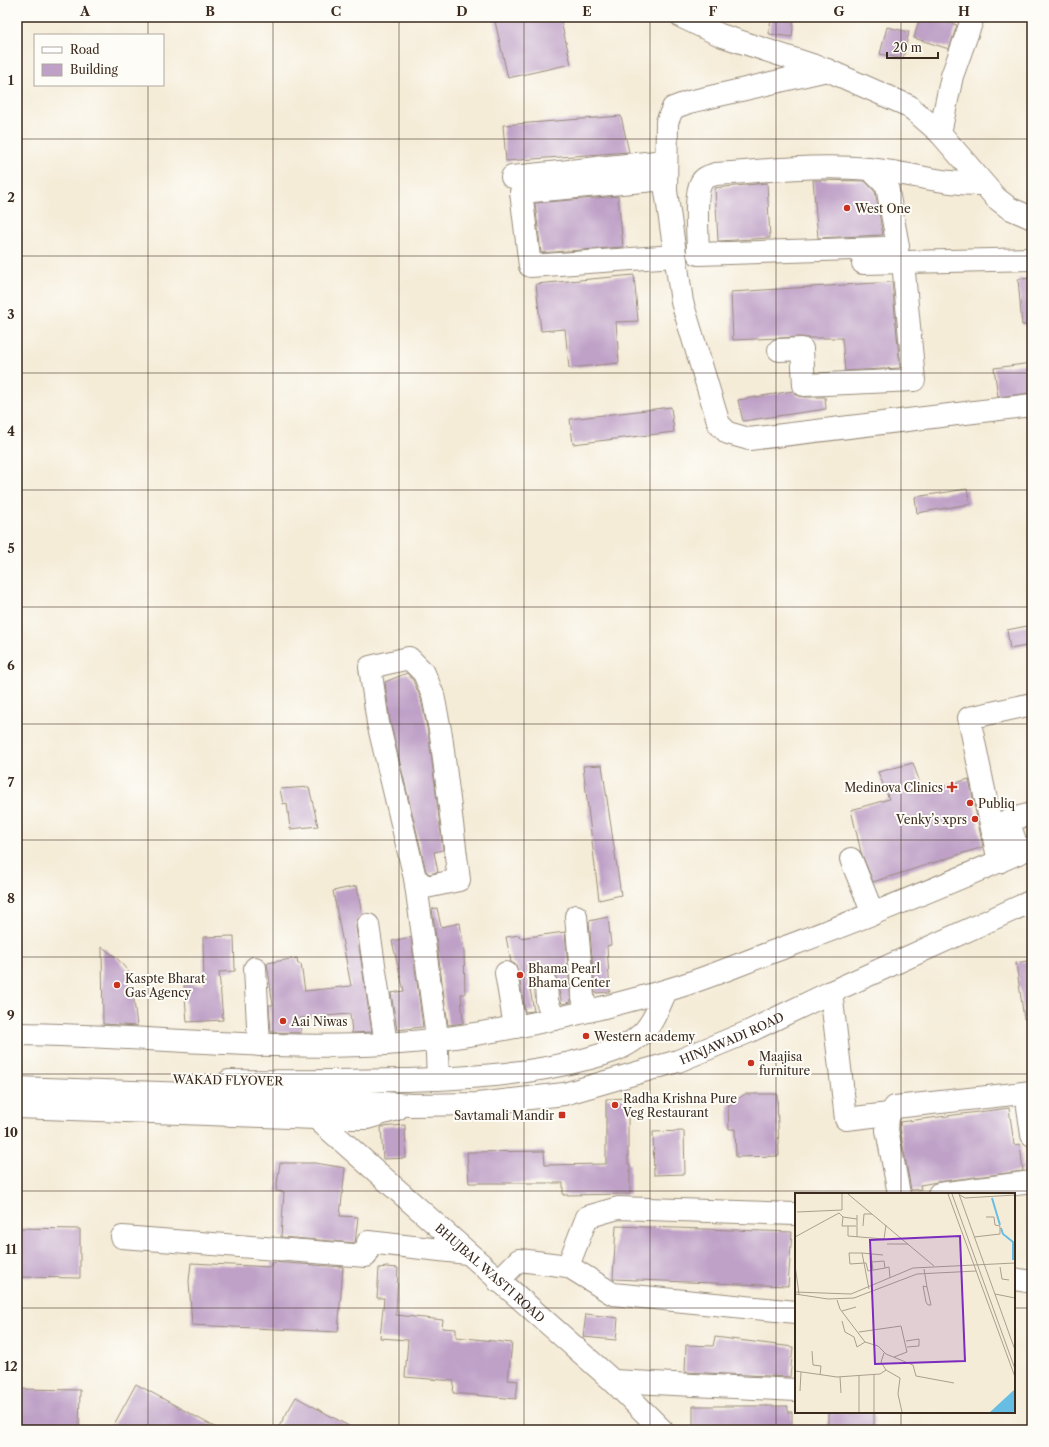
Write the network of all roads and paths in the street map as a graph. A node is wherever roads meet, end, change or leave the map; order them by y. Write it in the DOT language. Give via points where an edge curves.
graph roads {
  1 [pos="682,17"];
  2 [pos="972,17"];
  3 [pos="827,70"];
  4 [pos="940,133"];
  5 [pos="870,169"];
  6 [pos="666,170"];
  7 [pos="512,176"];
  8 [pos="983,184"];
  9 [pos="1032,218"];
  10 [pos="1032,259"];
  11 [pos="903,262"];
  12 [pos="676,263"];
  13 [pos="779,350"];
  14 [pos="1032,405"];
  15 [pos="1032,704"];
  16 [pos="1032,814"];
  17 [pos="1017,854"];
  18 [pos="851,859"];
  19 [pos="415,878"];
  20 [pos="1032,901"];
  21 [pos="873,914"];
  22 [pos="576,916"];
  23 [pos="368,925"];
  24 [pos="255,968"];
  25 [pos="506,973"];
  26 [pos="546,984"];
  27 [pos="666,991"];
  28 [pos="831,992"];
  29 [pos="586,1011"];
  30 [pos="554,1019"];
  31 [pos="515,1026"];
  32 [pos="17,1034"];
  33 [pos="436,1040"];
  34 [pos="386,1044"];
  35 [pos="259,1045"];
  36 [pos="17,1073"];
  37 [pos="438,1079"];
  38 [pos="17,1088"];
  39 [pos="328,1091"];
  40 [pos="1029,1092"];
  41 [pos="411,1104"];
  42 [pos="17,1107"];
  43 [pos="889,1114"];
  44 [pos="316,1118"];
  45 [pos="1032,1135"];
  46 [pos="1032,1182"];
  47 [pos="899,1193"];
  48 [pos="947,1193"];
  49 [pos="795,1214"];
  50 [pos="122,1237"];
  51 [pos="467,1253"];
  52 [pos="568,1266"];
  53 [pos="1015,1279"];
  54 [pos="498,1281"];
  55 [pos="1032,1282"];
  56 [pos="795,1312"];
  57 [pos="612,1381"];
  58 [pos="795,1390"];
  59 [pos="662,1430"];
  1 -- 3 [label="street" via="720,36"];
  2 -- 4 [label="street" via="952,76"];
  3 -- 4 [label="street" via="909,106"];
  3 -- 6 [label="street" via="673,108 667,122"];
  4 -- 8 [label="street"];
  5 -- 5 [label="street" via="845,167 716,174 705,178 700,184 698,196 698,254 898,246 887,186"];
  5 -- 8 [label="street" via="952,184"];
  6 -- 7 [label="street"];
  6 -- 12 [label="street"];
  6 -- 12 [label="street" via="521,192 530,266"];
  8 -- 9 [label="street" via="1009,208"];
  10 -- 11 [label="street"];
  11 -- 12 [label="street"];
  11 -- 13 [label="street" via="914,380 804,385 802,349"];
  12 -- 14 [label="street" via="682,302 719,424 728,433 749,439"];
  15 -- 17 [label="street" via="969,718"];
  16 -- 17 [label="street" via="1008,820"];
  17 -- 21 [label="street"];
  18 -- 21 [label="street"];
  19 -- 19 [label="street" via="426,887 459,880 441,735 433,695 424,674 409,658 370,667 378,723"];
  19 -- 33 [label="street"];
  20 -- 28 [label="street, HINJAWADI ROAD"];
  21 -- 27 [label="street"];
  22 -- 29 [label="street"];
  23 -- 34 [label="street"];
  24 -- 35 [label="street"];
  25 -- 31 [label="street"];
  26 -- 30 [label="street" via="547,1001"];
  27 -- 29 [label="street"];
  27 -- 37 [label="street" via="652,1020 640,1036 618,1050 563,1066"];
  28 -- 41 [label="street, HINJAWADI ROAD" via="748,1032 678,1061 564,1094 478,1104"];
  28 -- 43 [label="street" via="846,1119"];
  29 -- 30 [label="street"];
  30 -- 31 [label="street"];
  31 -- 33 [label="street"];
  32 -- 35 [label="street"];
  33 -- 34 [label="street"];
  33 -- 37 [label="street"];
  34 -- 35 [label="street"];
  36 -- 39 [label="street, WAKAD FLYOVER" via="193,1080"];
  37 -- 39 [label="street, WAKAD FLYOVER"];
  38 -- 39 [label="street, WAKAD FLYOVER"];
  39 -- 41 [label="street, WAKAD FLYOVER"];
  40 -- 43 [label="street" via="895,1107"];
  40 -- 45 [label="street"];
  41 -- 44 [label="street" via="367,1118"];
  42 -- 44 [label="street"];
  43 -- 47 [label="street" via="887,1130"];
  44 -- 51 [label="street, BHUJBAL WASTI ROAD"];
  46 -- 48 [label="street"];
  49 -- 52 [label="street" via="618,1208 587,1217"];
  50 -- 51 [label="street" via="366,1256 368,1242"];
  51 -- 54 [label="street, BHUJBAL WASTI ROAD"];
  52 -- 54 [label="street" via="519,1260"];
  52 -- 56 [label="street" via="613,1294"];
  53 -- 55 [label="street"];
  54 -- 57 [label="street, BHUJBAL WASTI ROAD"];
  57 -- 58 [label="street"];
  57 -- 59 [label="street, BHUJBAL WASTI ROAD"];
}
